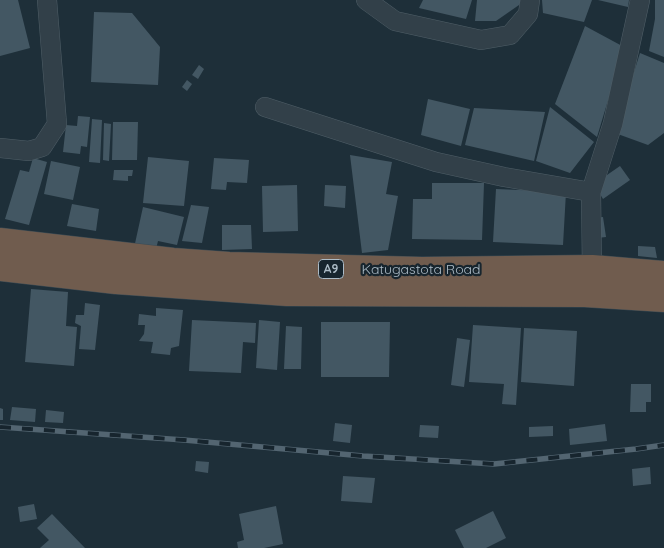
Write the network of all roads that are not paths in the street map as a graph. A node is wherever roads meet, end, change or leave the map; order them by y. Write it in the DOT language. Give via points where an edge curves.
graph roads {
  1 [pos="47,0"];
  2 [pos="366,0"];
  3 [pos="530,0"];
  4 [pos="640,0"];
  5 [pos="265,107"];
  6 [pos="0,148"];
  7 [pos="591,192"];
  8 [pos="0,242"];
  9 [pos="0,267"];
  10 [pos="592,269"];
  11 [pos="664,275"];
  12 [pos="664,298"];
  1 -- 6 [label="street" via="57,124 42,147 29,151"];
  2 -- 3 [label="street" via="395,21 481,40 510,35 528,14"];
  4 -- 7 [label="street" via="613,123"];
  5 -- 7 [label="street" via="436,162"];
  7 -- 10 [label="street"];
  8 -- 10 [label="highway, Katugastota Road / A9" via="229,266 422,271"];
  9 -- 12 [label="highway, Katugastota Road / A9" via="287,292 585,293"];
  10 -- 11 [label="highway, Katugastota Road / A9"];
}
